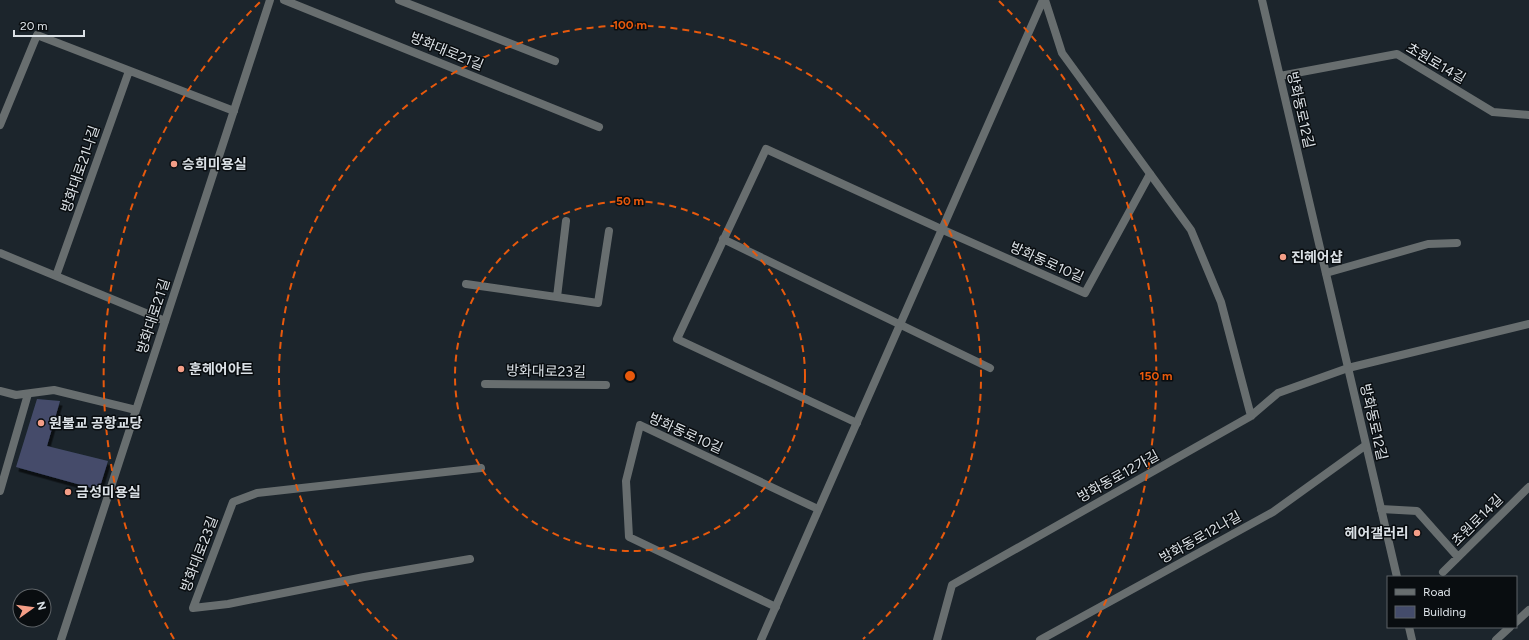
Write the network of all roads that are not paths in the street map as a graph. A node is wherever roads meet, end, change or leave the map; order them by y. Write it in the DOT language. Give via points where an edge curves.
graph roads {
  1 [pos="270,0"];
  2 [pos="284,0"];
  3 [pos="399,0"];
  4 [pos="1044,0"];
  5 [pos="1262,0"];
  6 [pos="555,62"];
  7 [pos="129,71"];
  8 [pos="1280,76"];
  9 [pos="234,111"];
  10 [pos="1529,115"];
  11 [pos="0,125"];
  12 [pos="599,127"];
  13 [pos="1150,174"];
  14 [pos="566,221"];
  15 [pos="942,229"];
  16 [pos="609,232"];
  17 [pos="723,239"];
  18 [pos="1457,243"];
  19 [pos="0,253"];
  20 [pos="1326,272"];
  21 [pos="56,276"];
  22 [pos="466,284"];
  23 [pos="557,297"];
  24 [pos="165,321"];
  25 [pos="1529,324"];
  26 [pos="900,325"];
  27 [pos="990,368"];
  28 [pos="1348,368"];
  29 [pos="485,384"];
  30 [pos="606,385"];
  31 [pos="0,391"];
  32 [pos="28,394"];
  33 [pos="136,410"];
  34 [pos="1251,416"];
  35 [pos="856,423"];
  36 [pos="1366,445"];
  37 [pos="481,468"];
  38 [pos="1529,487"];
  39 [pos="0,491"];
  40 [pos="818,509"];
  41 [pos="1381,509"];
  42 [pos="1458,557"];
  43 [pos="470,559"];
  44 [pos="1443,572"];
  45 [pos="1397,576"];
  46 [pos="776,607"];
  47 [pos="1529,610"];
  48 [pos="1517,621"];
  49 [pos="1409,628"];
  50 [pos="1509,628"];
  51 [pos="61,640"];
  52 [pos="761,640"];
  53 [pos="938,640"];
  54 [pos="1040,640"];
  55 [pos="1412,640"];
  56 [pos="1496,640"];
  1 -- 9 [label="street, 방화대로21길"];
  2 -- 12 [label="street, 방화대로21길"];
  3 -- 6 [label="street"];
  4 -- 13 [label="street" via="1062,53"];
  4 -- 15 [label="street"];
  5 -- 8 [label="street, 방화동로12길"];
  7 -- 9 [label="street"];
  7 -- 11 [label="street" via="37,35"];
  7 -- 21 [label="street, 방화대로21나길"];
  8 -- 10 [label="street, 초원로14길" via="1397,54 1493,112"];
  8 -- 20 [label="street, 방화동로12길"];
  9 -- 24 [label="street, 방화대로21길"];
  13 -- 15 [label="street, 방화동로10길" via="1085,293"];
  13 -- 34 [label="street" via="1191,230 1221,302"];
  14 -- 23 [label="street"];
  15 -- 17 [label="street, 방화동로10길" via="766,149"];
  15 -- 26 [label="street"];
  16 -- 23 [label="street" via="598,303"];
  17 -- 26 [label="street"];
  17 -- 35 [label="street, 방화동로10길" via="677,339"];
  18 -- 20 [label="street" via="1428,244"];
  19 -- 21 [label="street"];
  20 -- 28 [label="street, 방화동로12길"];
  21 -- 24 [label="street"];
  22 -- 23 [label="street"];
  24 -- 33 [label="street, 방화대로21길"];
  25 -- 28 [label="street"];
  26 -- 27 [label="street"];
  26 -- 35 [label="street"];
  28 -- 34 [label="street, 방화동로12가길" via="1278,394"];
  28 -- 36 [label="street, 방화동로12길"];
  29 -- 30 [label="street, 방화대로23길"];
  31 -- 32 [label="street" via="16,395"];
  32 -- 33 [label="street" via="54,390"];
  32 -- 39 [label="street"];
  33 -- 51 [label="street, 방화대로21길"];
  34 -- 53 [label="street, 방화동로12가길" via="952,585"];
  35 -- 40 [label="street"];
  36 -- 41 [label="street, 방화동로12길"];
  36 -- 54 [label="street, 방화동로12나길" via="1273,512"];
  37 -- 43 [label="street, 방화대로23길" via="257,493 233,502 193,608 228,604"];
  38 -- 42 [label="street, 초원로14길"];
  40 -- 46 [label="street"];
  40 -- 46 [label="street, 방화동로10길" via="640,425 626,481 629,537"];
  41 -- 42 [label="street" via="1417,511"];
  41 -- 45 [label="street, 방화동로12길"];
  42 -- 44 [label="street, 초원로14길"];
  46 -- 52 [label="street"];
  47 -- 48 [label="street"];
  49 -- 55 [label="street"];
  50 -- 56 [label="street"];
}
